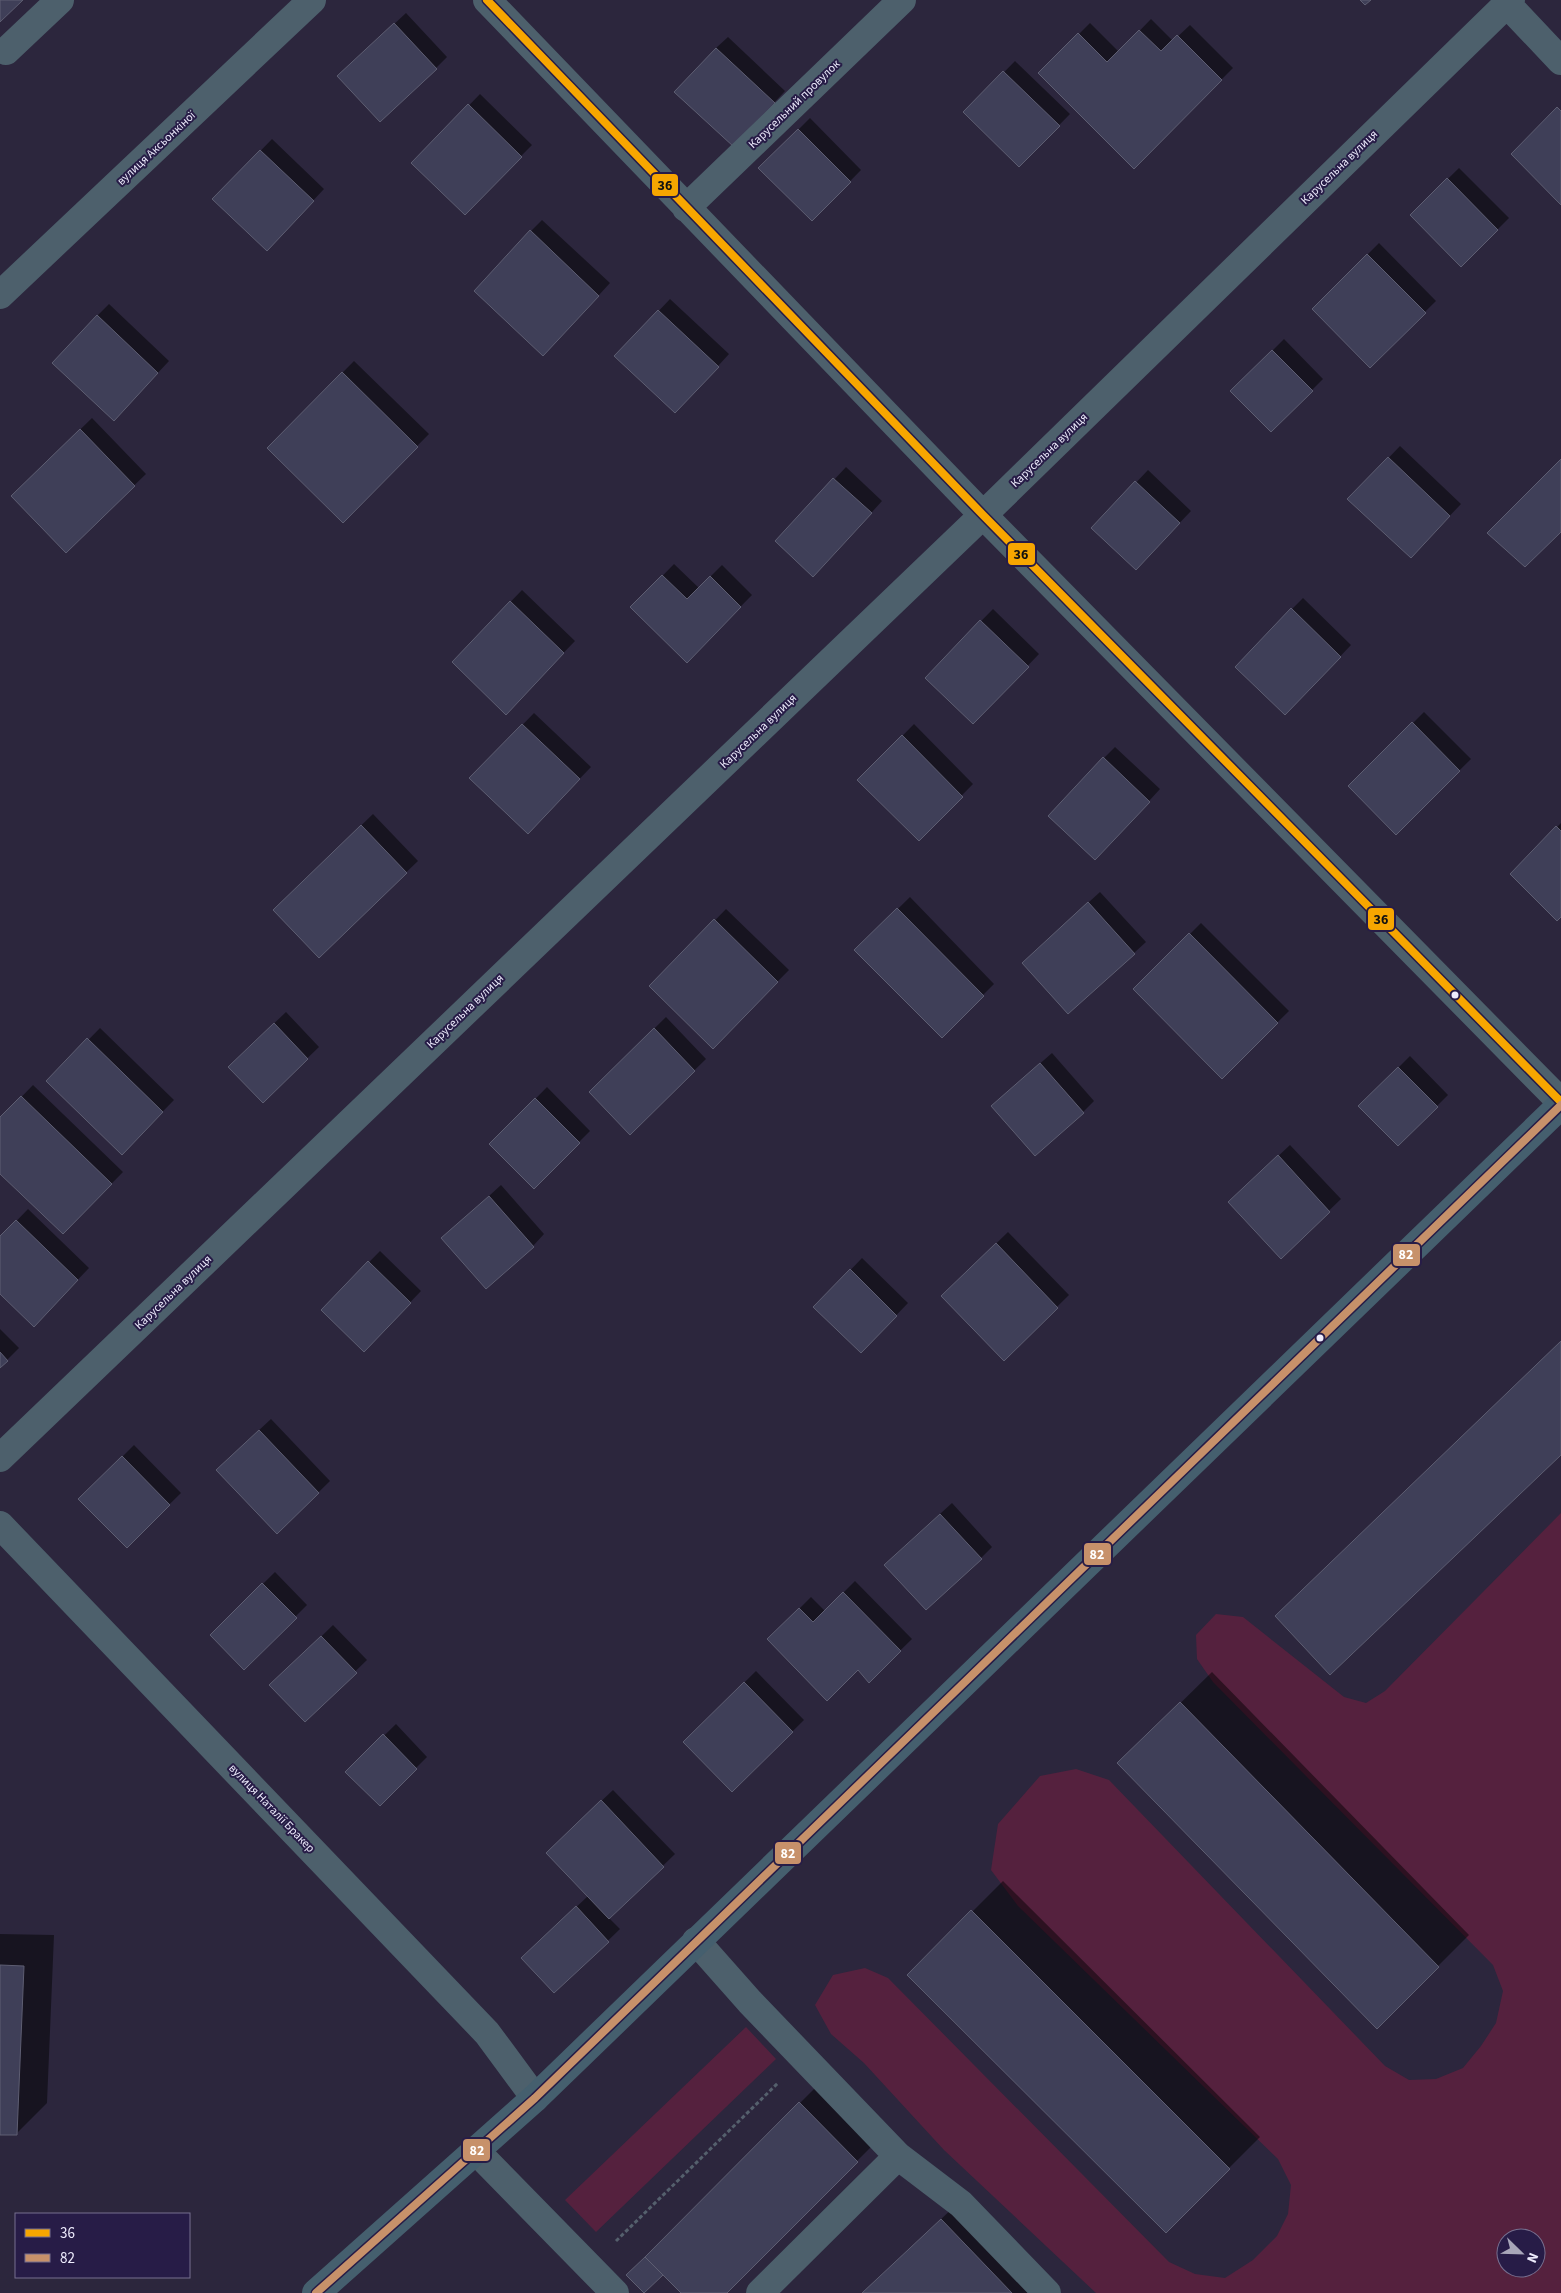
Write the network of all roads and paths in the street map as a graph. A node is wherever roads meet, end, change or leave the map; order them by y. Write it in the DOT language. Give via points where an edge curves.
graph roads {
  1 [pos="60,0"];
  2 [pos="312,0"];
  3 [pos="487,0"];
  4 [pos="902,0"];
  5 [pos="1509,2"];
  6 [pos="6,51"];
  7 [pos="1561,61"];
  8 [pos="686,208"];
  9 [pos="0,295"];
  10 [pos="983,515"];
  11 [pos="1561,1104"];
  12 [pos="0,1458"];
  13 [pos="0,1525"];
  14 [pos="696,1940"];
  15 [pos="803,2058"];
  16 [pos="535,2098"];
  17 [pos="476,2151"];
  18 [pos="898,2156"];
  19 [pos="590,2268"];
  20 [pos="316,2293"];
  21 [pos="615,2293"];
  22 [pos="760,2293"];
  23 [pos="1047,2293"];
  1 -- 6 [label="street"];
  2 -- 9 [label="street, вулиця Аксьонкіної"];
  3 -- 8 [label="street"];
  4 -- 8 [label="street, Карусельний провулок"];
  5 -- 7 [label="street"];
  5 -- 10 [label="street, Карусельна вулиця"];
  8 -- 10 [label="street"];
  10 -- 11 [label="street"];
  10 -- 12 [label="street, Карусельна вулиця"];
  11 -- 14 [label="main road" via="1501,1166"];
  13 -- 16 [label="street, вулиця Наталії Бракер" via="487,2033"];
  14 -- 15 [label="street"];
  14 -- 16 [label="main road"];
  15 -- 18 [label="street"];
  15 -- 19 [label="path"];
  16 -- 17 [label="main road"];
  17 -- 19 [label="street"];
  17 -- 20 [label="main road"];
  18 -- 22 [label="street"];
  18 -- 23 [label="street" via="961,2204"];
  19 -- 21 [label="street"];
}
